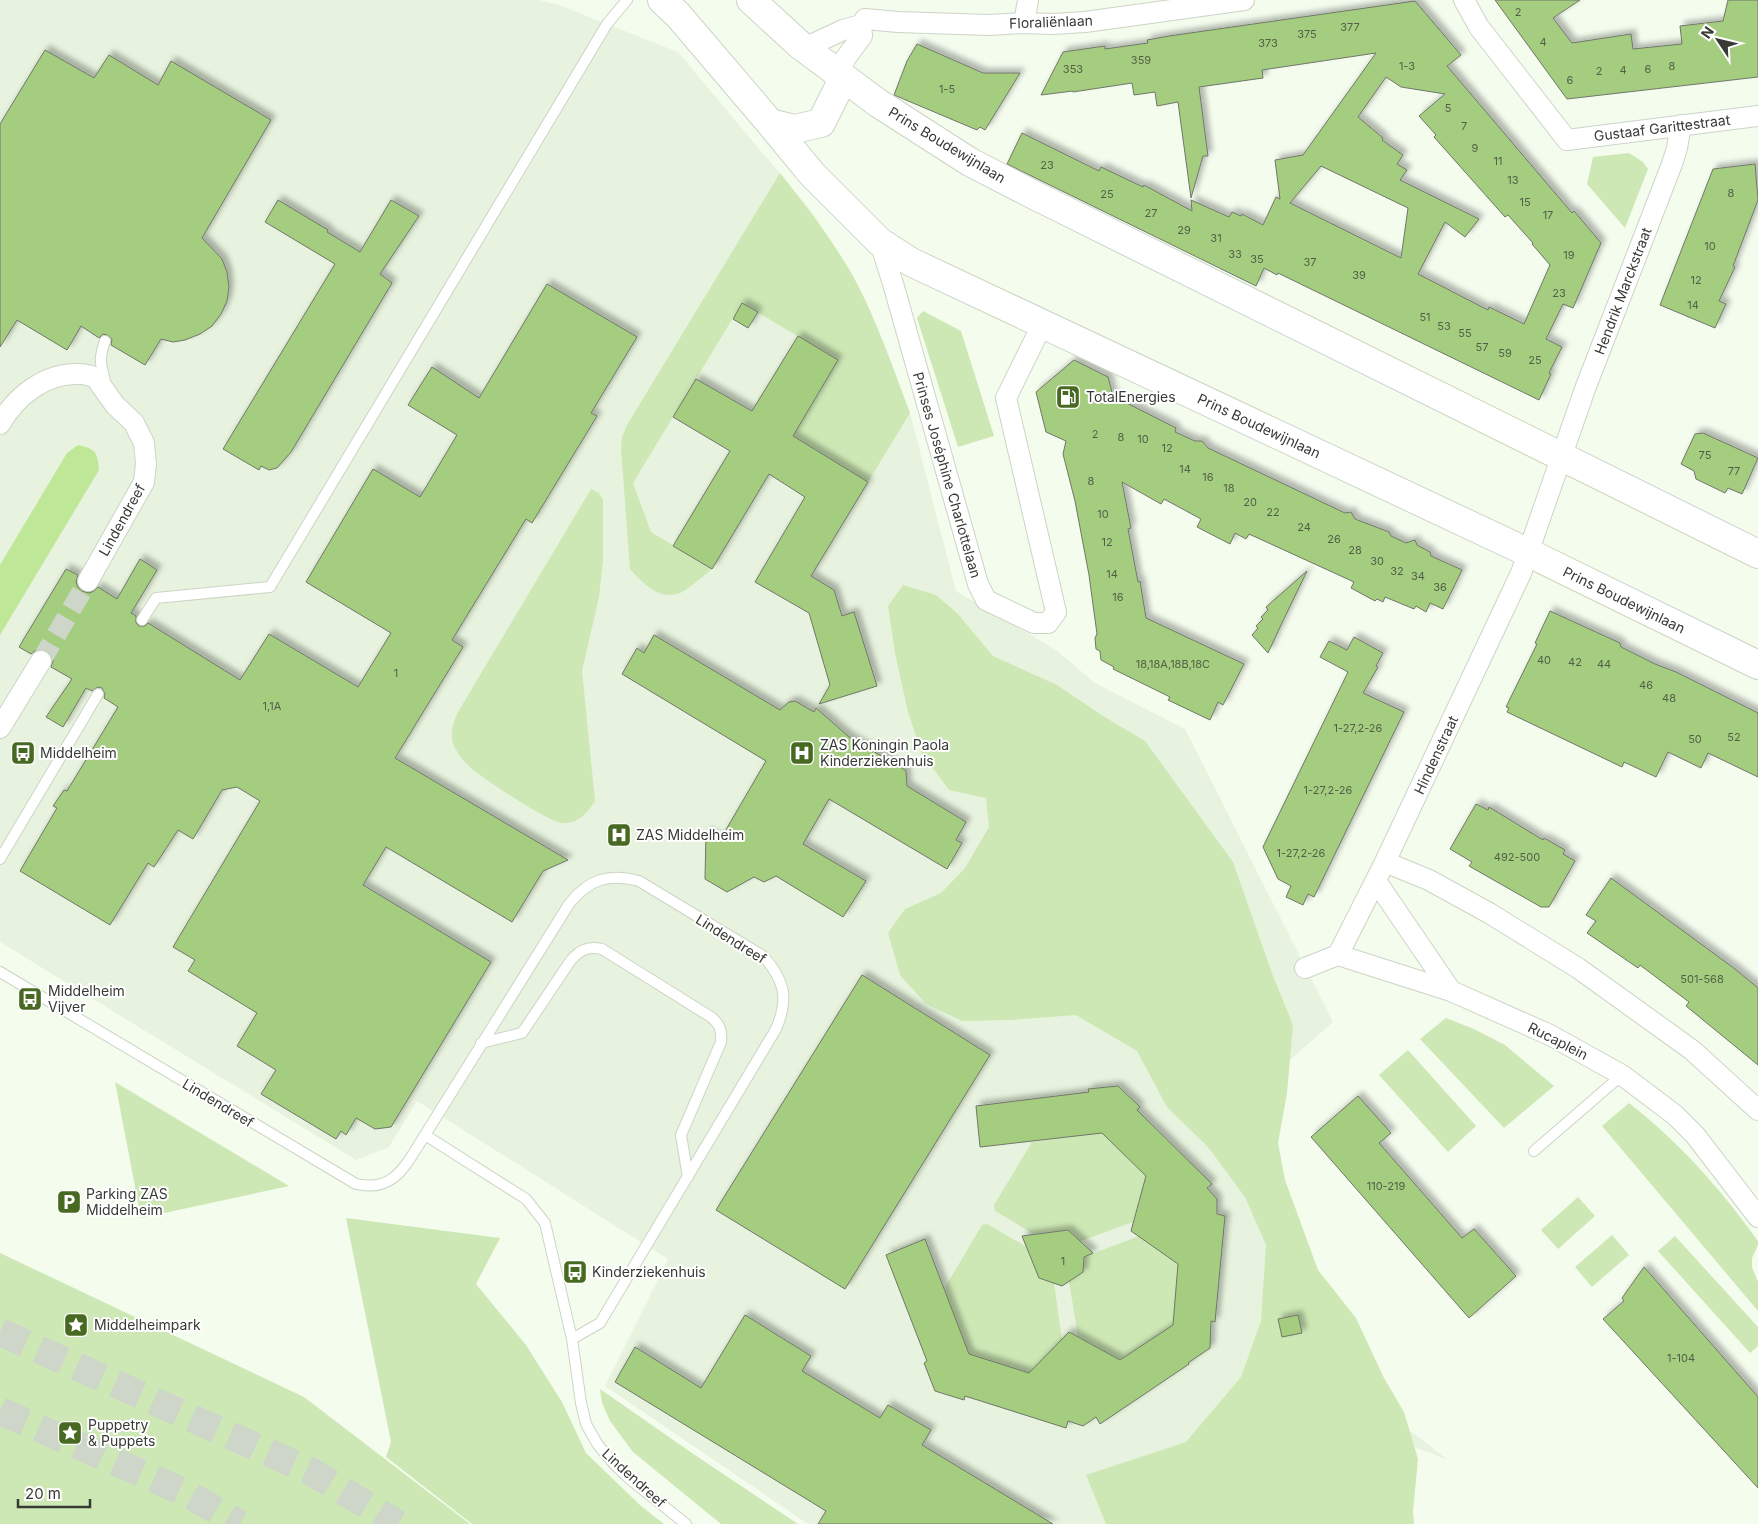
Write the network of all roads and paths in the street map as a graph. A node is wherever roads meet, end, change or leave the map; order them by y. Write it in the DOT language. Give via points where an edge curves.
graph roads {
  1 [pos="627,0"];
  2 [pos="662,0"];
  3 [pos="1028,0"];
  4 [pos="1244,0"];
  5 [pos="1464,0"];
  6 [pos="757,5"];
  7 [pos="1024,23"];
  8 [pos="861,24"];
  9 [pos="800,45"];
  10 [pos="840,75"];
  11 [pos="1758,116"];
  12 [pos="770,123"];
  13 [pos="1681,125"];
  14 [pos="880,242"];
  15 [pos="1042,325"];
  16 [pos="105,341"];
  17 [pos="107,392"];
  18 [pos="0,424"];
  19 [pos="1562,456"];
  20 [pos="1527,552"];
  21 [pos="1758,554"];
  22 [pos="88,581"];
  23 [pos="142,620"];
  24 [pos="41,661"];
  25 [pos="1758,665"];
  26 [pos="98,694"];
  27 [pos="0,728"];
  28 [pos="0,859"];
  29 [pos="1385,862"];
  30 [pos="1376,881"];
  31 [pos="1338,955"];
  32 [pos="1305,968"];
  33 [pos="0,972"];
  34 [pos="1451,991"];
  35 [pos="481,1043"];
  36 [pos="1622,1075"];
  37 [pos="1758,1110"];
  38 [pos="425,1136"];
  39 [pos="1534,1151"];
  40 [pos="688,1177"];
  41 [pos="1758,1218"];
  42 [pos="572,1339"];
  43 [pos="686,1524"];
  1 -- 23 [label="lane" via="607,24 270,587 156,598"];
  2 -- 12 [label="main road, Prins Boudewijnlaan"];
  3 -- 7 [label="street"];
  4 -- 7 [label="street, Floraliënlaan" via="1085,22"];
  5 -- 13 [label="street, Gustaaf Garittestraat" via="1479,27 1567,140"];
  6 -- 9 [label="main road, Prins Boudewijnlaan"];
  7 -- 8 [label="street, Floraliënlaan" via="980,25 865,18"];
  8 -- 9 [label="street, Floraliënlaan" via="814,44"];
  8 -- 10 [label="street" via="862,36 845,59"];
  9 -- 10 [label="main road, Prins Boudewijnlaan"];
  10 -- 12 [label="main road" via="839,87 821,123 795,128"];
  10 -- 19 [label="main road, Prins Boudewijnlaan" via="970,162"];
  11 -- 13 [label="street, Gustaaf Garittestraat"];
  12 -- 14 [label="main road, Prins Boudewijnlaan" via="812,174"];
  13 -- 19 [label="street, Hendrik Marckstraat" via="1672,164"];
  14 -- 15 [label="main road, Prins Boudewijnlaan" via="911,262"];
  14 -- 15 [label="street, Prinses Joséphine Charlottelaan" via="978,584 986,600 1034,623 1048,623 1056,612 1006,398"];
  15 -- 20 [label="main road, Prins Boudewijnlaan"];
  16 -- 17 [label="lane" via="100,366"];
  17 -- 18 [label="street, Lindendreef" via="95,377 80,374 52,377 29,389"];
  17 -- 22 [label="street, Lindendreef" via="115,405 134,423 144,443 146,464 144,482"];
  19 -- 20 [label="street, Hendrik Marckstraat"];
  19 -- 21 [label="main road, Prins Boudewijnlaan"];
  20 -- 25 [label="main road, Prins Boudewijnlaan"];
  20 -- 29 [label="street, Hindenstraat" via="1521,573"];
  24 -- 27 [label="street"];
  26 -- 28 [label="lane"];
  29 -- 30 [label="street, Hindenstraat"];
  29 -- 37 [label="street" via="1429,880 1481,908 1578,968 1692,1050"];
  30 -- 31 [label="street, Hindenstraat"];
  30 -- 34 [label="street"];
  31 -- 32 [label="street"];
  31 -- 34 [label="street, Rucaplein"];
  33 -- 38 [label="lane, Lindendreef" via="356,1184 368,1187 389,1181 405,1166"];
  34 -- 36 [label="street, Rucaplein" via="1550,1035"];
  35 -- 38 [label="lane, Lindendreef"];
  35 -- 40 [label="lane" via="522,1033 571,960 588,948 602,949 716,1021 722,1033 721,1042 681,1135"];
  35 -- 40 [label="lane, Lindendreef" via="569,904 592,882 623,877 639,881 764,956 781,982 782,1014"];
  36 -- 39 [label="lane"];
  36 -- 41 [label="street, Rucaplein" via="1695,1134"];
  38 -- 42 [label="lane, Lindendreef" via="526,1199 535,1208 545,1223 550,1240"];
  40 -- 42 [label="lane, Lindendreef" via="600,1323"];
  42 -- 43 [label="lane, Lindendreef" via="586,1424 598,1445 631,1480"];
}
